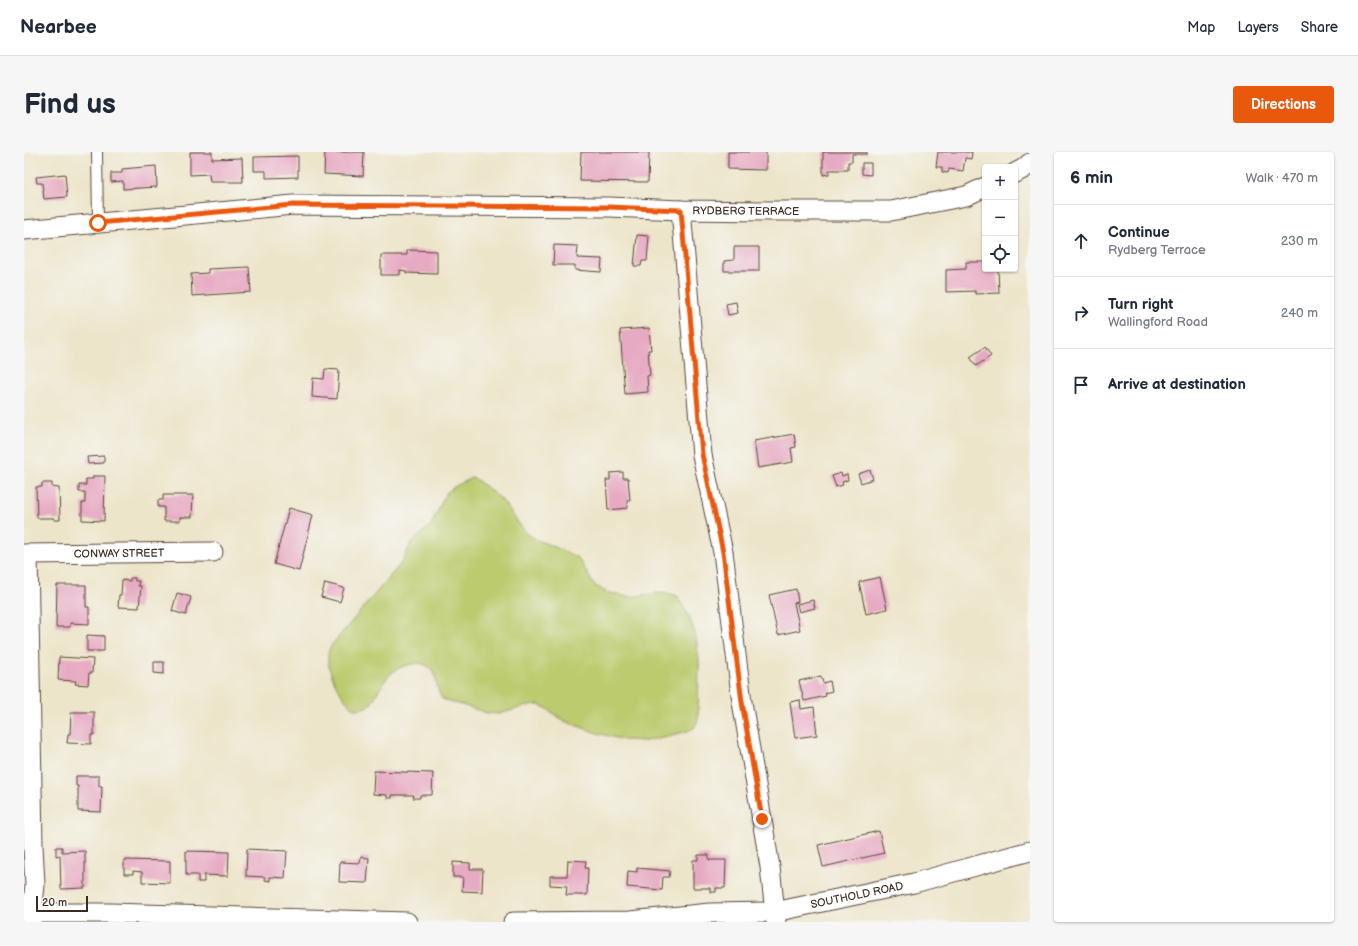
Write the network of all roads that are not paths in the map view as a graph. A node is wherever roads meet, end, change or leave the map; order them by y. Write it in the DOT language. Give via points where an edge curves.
graph roads {
  1 [pos="97,152"];
  2 [pos="1030,163"];
  3 [pos="1018,172"];
  4 [pos="982,188"];
  5 [pos="681,210"];
  6 [pos="98,223"];
  7 [pos="24,230"];
  8 [pos="213,552"];
  9 [pos="26,554"];
  10 [pos="1030,851"];
  11 [pos="29,916"];
  12 [pos="775,917"];
  13 [pos="407,922"];
  14 [pos="513,922"];
  1 -- 6 [label="lane"];
  2 -- 3 [label="street"];
  4 -- 5 [label="street, RYDBERG TERRACE" via="966,196 891,211"];
  5 -- 6 [label="street, RYDBERG TERRACE" via="609,207 293,205"];
  5 -- 12 [label="street" via="702,454 723,552 742,702 770,867"];
  6 -- 7 [label="street, RYDBERG TERRACE"];
  8 -- 9 [label="street, CONWAY STREET"];
  9 -- 11 [label="street" via="35,885"];
  10 -- 12 [label="street, SOUTHOLD ROAD"];
  11 -- 13 [label="street" via="133,914"];
  12 -- 14 [label="street, SOUTHOLD ROAD" via="710,914 630,920"];
}
